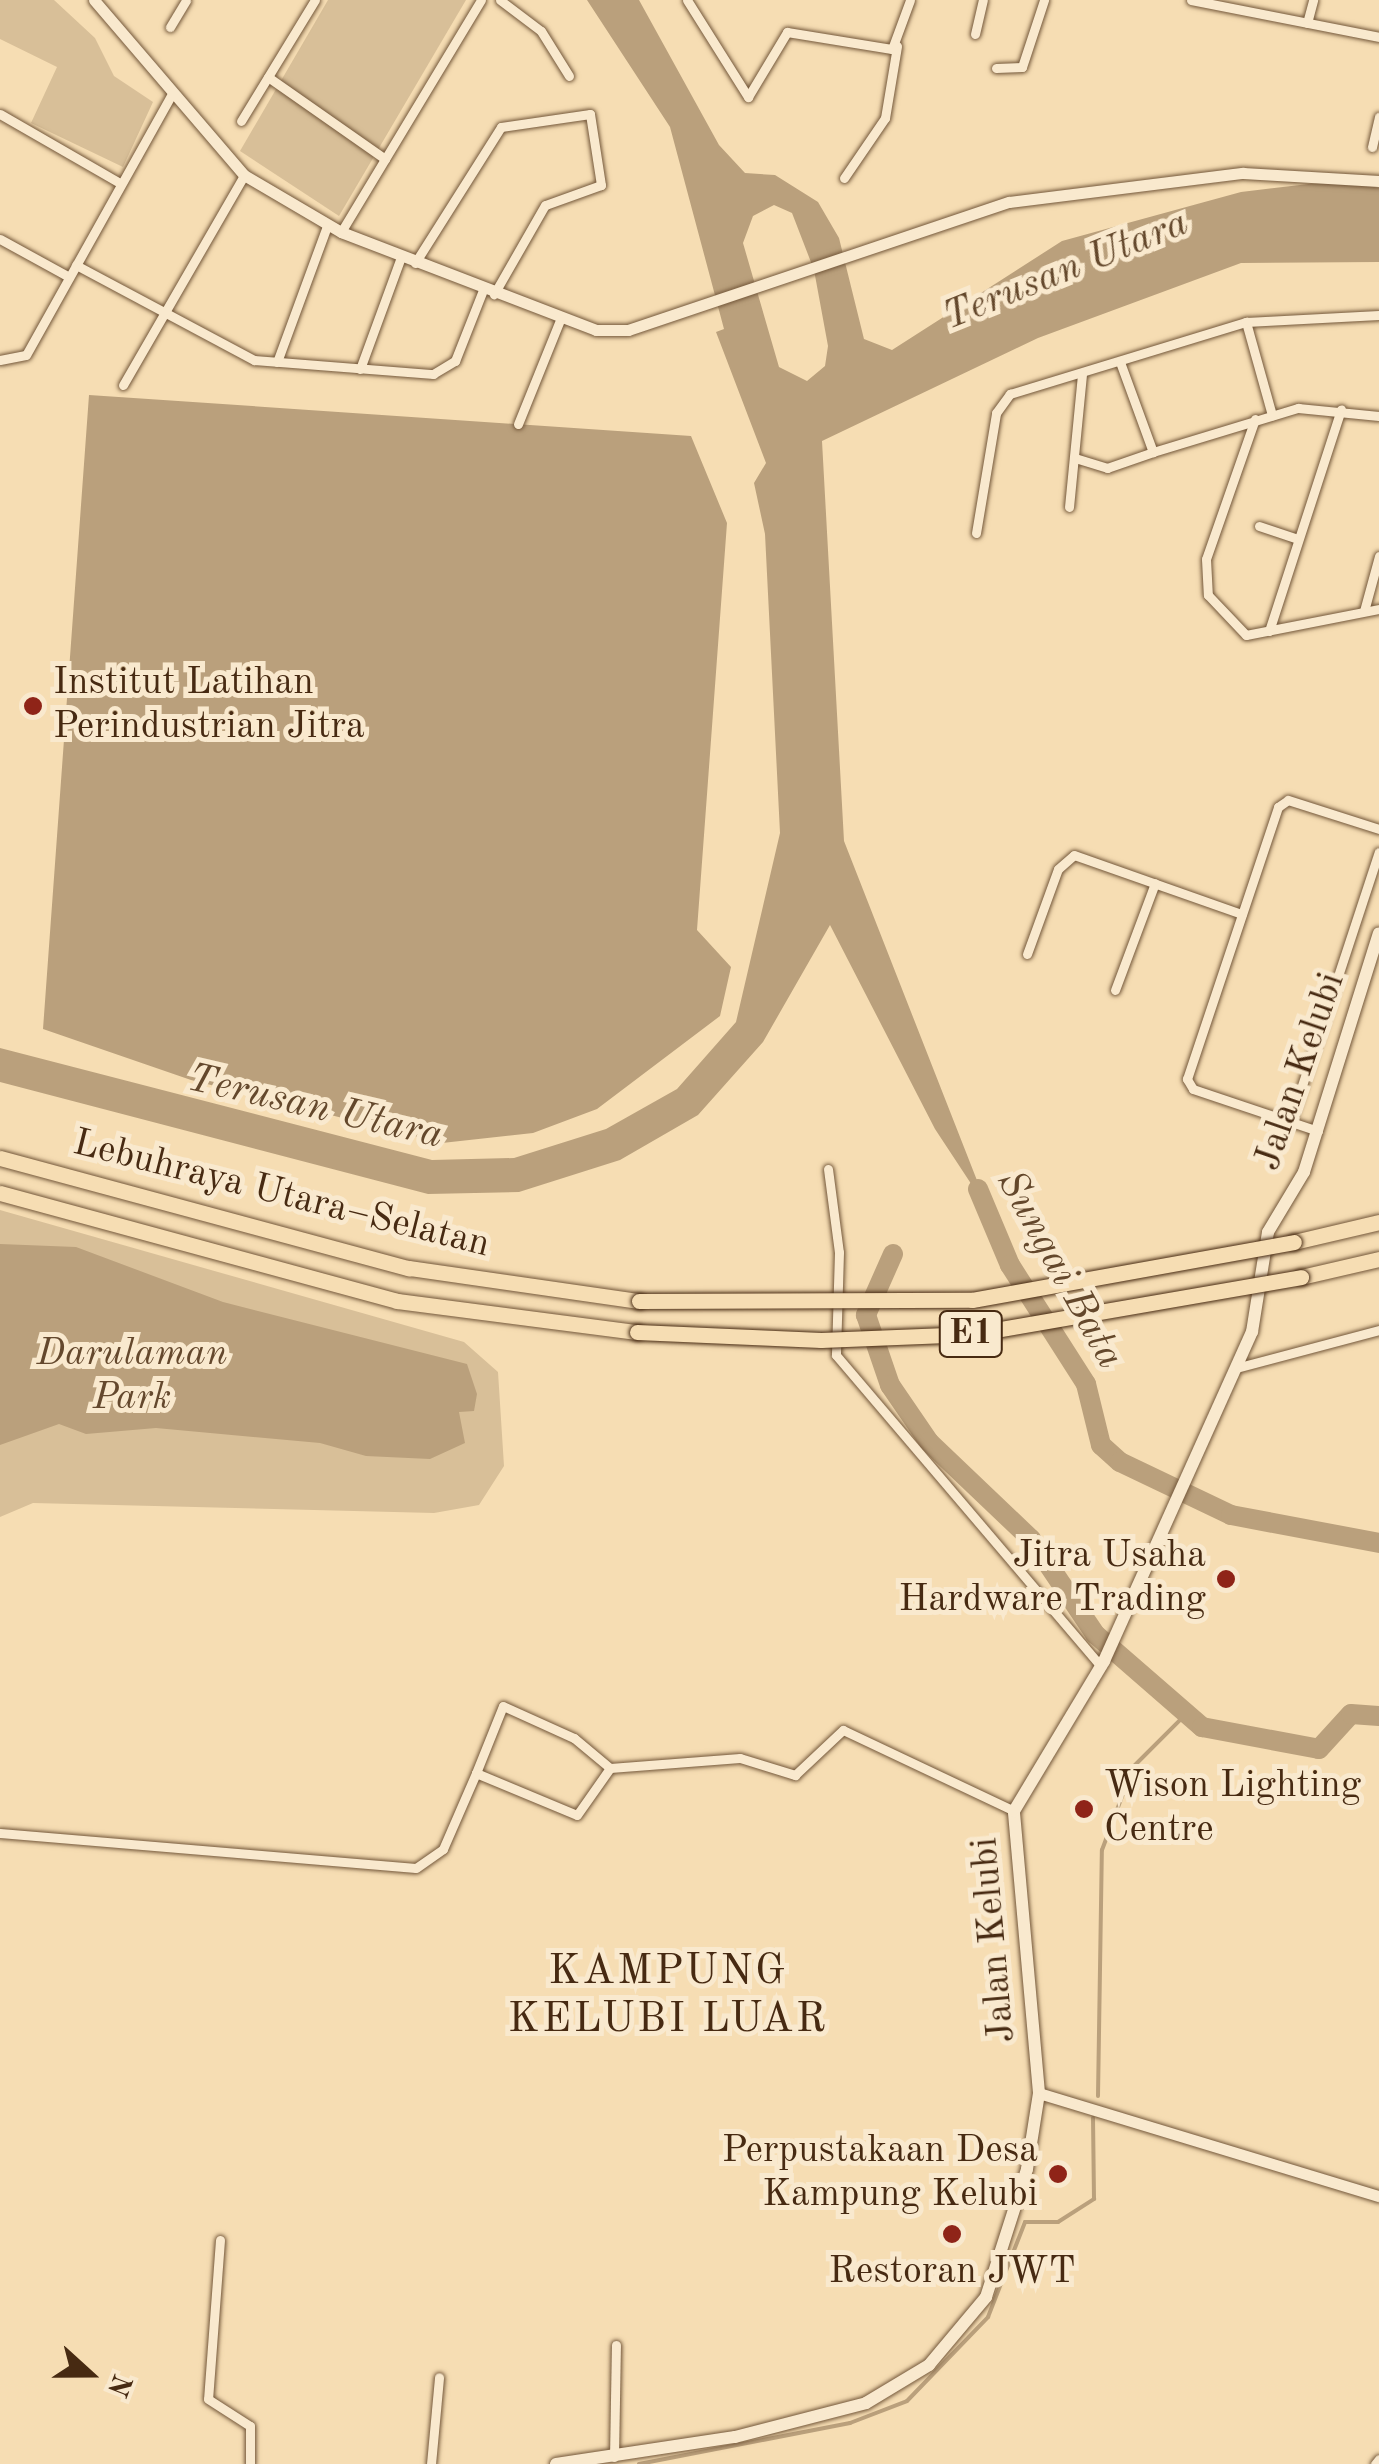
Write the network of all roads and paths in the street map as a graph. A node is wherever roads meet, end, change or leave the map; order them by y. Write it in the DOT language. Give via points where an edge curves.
graph roads {
  1 [pos="94,0"];
  2 [pos="186,0"];
  3 [pos="314,0"];
  4 [pos="481,0"];
  5 [pos="500,0"];
  6 [pos="688,0"];
  7 [pos="910,0"];
  8 [pos="983,0"];
  9 [pos="1044,0"];
  10 [pos="1190,0"];
  11 [pos="1313,0"];
  12 [pos="1307,23"];
  13 [pos="170,26"];
  14 [pos="976,34"];
  15 [pos="1379,37"];
  16 [pos="897,46"];
  17 [pos="996,68"];
  18 [pos="569,76"];
  19 [pos="268,77"];
  20 [pos="172,94"];
  21 [pos="0,115"];
  22 [pos="1379,117"];
  23 [pos="241,121"];
  24 [pos="1372,146"];
  25 [pos="385,159"];
  26 [pos="244,174"];
  27 [pos="844,178"];
  28 [pos="1379,181"];
  29 [pos="120,183"];
  30 [pos="326,226"];
  31 [pos="341,232"];
  32 [pos="0,239"];
  33 [pos="401,257"];
  34 [pos="416,263"];
  35 [pos="76,265"];
  36 [pos="69,278"];
  37 [pos="488,292"];
  38 [pos="164,314"];
  39 [pos="1379,315"];
  40 [pos="560,320"];
  41 [pos="1246,322"];
  42 [pos="0,360"];
  43 [pos="277,362"];
  44 [pos="1120,362"];
  45 [pos="360,369"];
  46 [pos="1082,374"];
  47 [pos="124,385"];
  48 [pos="1340,409"];
  49 [pos="1272,414"];
  50 [pos="1379,416"];
  51 [pos="1256,419"];
  52 [pos="518,424"];
  53 [pos="1153,452"];
  54 [pos="1075,458"];
  55 [pos="1069,507"];
  56 [pos="1259,526"];
  57 [pos="976,533"];
  58 [pos="1298,539"];
  59 [pos="1379,556"];
  60 [pos="1379,609"];
  61 [pos="1364,610"];
  62 [pos="1268,632"];
  63 [pos="1379,829"];
  64 [pos="1379,852"];
  65 [pos="1155,883"];
  66 [pos="1242,914"];
  67 [pos="1379,933"];
  68 [pos="1026,954"];
  69 [pos="1115,990"];
  70 [pos="1290,1122"];
  71 [pos="1318,1132"];
  72 [pos="0,1158"];
  73 [pos="828,1169"];
  74 [pos="0,1193"];
  75 [pos="1379,1222"];
  76 [pos="1379,1259"];
  77 [pos="1379,1330"];
  78 [pos="1233,1369"];
  79 [pos="1103,1663"];
  80 [pos="610,1768"];
  81 [pos="476,1774"];
  82 [pos="1014,1811"];
  83 [pos="0,1834"];
  84 [pos="1039,2093"];
  85 [pos="1379,2196"];
  86 [pos="220,2240"];
  87 [pos="616,2345"];
  88 [pos="439,2376"];
  89 [pos="614,2456"];
  90 [pos="250,2464"];
  91 [pos="432,2464"];
  92 [pos="556,2464"];
  1 -- 20 [label="street"];
  2 -- 13 [label="street"];
  3 -- 19 [label="street"];
  4 -- 25 [label="street"];
  5 -- 18 [label="street" via="541,31"];
  6 -- 16 [label="street" via="748,97 794,29"];
  7 -- 16 [label="street"];
  8 -- 14 [label="street"];
  9 -- 17 [label="street" via="1022,67"];
  10 -- 12 [label="street"];
  11 -- 12 [label="street"];
  12 -- 15 [label="street"];
  16 -- 27 [label="street" via="885,118"];
  19 -- 23 [label="street"];
  19 -- 25 [label="street"];
  20 -- 26 [label="street"];
  20 -- 29 [label="street"];
  21 -- 29 [label="street"];
  22 -- 24 [label="street"];
  25 -- 31 [label="street"];
  26 -- 30 [label="street"];
  26 -- 38 [label="street"];
  28 -- 40 [label="street" via="1243,172 1098,188 976,210 628,330"];
  29 -- 35 [label="street"];
  30 -- 31 [label="street"];
  30 -- 43 [label="street"];
  31 -- 33 [label="street"];
  32 -- 36 [label="street"];
  33 -- 34 [label="street"];
  33 -- 45 [label="street"];
  34 -- 37 [label="street"];
  34 -- 37 [label="street" via="500,126 590,114 602,185 545,205"];
  35 -- 36 [label="street"];
  35 -- 38 [label="street"];
  36 -- 42 [label="street" via="26,355"];
  37 -- 40 [label="street"];
  37 -- 45 [label="street" via="448,372"];
  38 -- 43 [label="street" via="234,352"];
  38 -- 47 [label="street"];
  39 -- 41 [label="street"];
  40 -- 52 [label="street"];
  41 -- 44 [label="street"];
  41 -- 49 [label="street"];
  43 -- 45 [label="street"];
  44 -- 46 [label="street"];
  44 -- 53 [label="street"];
  46 -- 54 [label="street"];
  46 -- 57 [label="street" via="1000,402"];
  48 -- 49 [label="street"];
  48 -- 50 [label="street"];
  48 -- 58 [label="street"];
  49 -- 51 [label="street"];
  51 -- 53 [label="street"];
  51 -- 62 [label="street" via="1204,580 1241,632"];
  53 -- 54 [label="street" via="1107,468"];
  54 -- 55 [label="street"];
  56 -- 58 [label="street"];
  58 -- 62 [label="street"];
  59 -- 61 [label="street"];
  60 -- 61 [label="street"];
  61 -- 62 [label="street"];
  63 -- 66 [label="street" via="1282,801"];
  64 -- 70 [label="street"];
  65 -- 66 [label="street"];
  65 -- 68 [label="street" via="1065,858"];
  65 -- 69 [label="street"];
  66 -- 70 [label="street" via="1188,1086"];
  67 -- 71 [label="main road, Jalan Kelubi"];
  70 -- 71 [label="street"];
  71 -- 78 [label="main road, Jalan Kelubi" via="1271,1225 1263,1300"];
  72 -- 75 [label="highway, Lebuhraya Utara–Selatan / E1, bridge" via="409,1268 639,1300 972,1300"];
  73 -- 79 [label="street" via="839,1252 836,1354"];
  74 -- 76 [label="highway, Lebuhraya Utara–Selatan / E1, bridge" via="397,1302 637,1332 821,1340 972,1334"];
  77 -- 78 [label="street"];
  78 -- 79 [label="main road, Jalan Kelubi" via="1185,1465"];
  79 -- 82 [label="main road, Jalan Kelubi"];
  80 -- 81 [label="street" via="577,1815"];
  80 -- 81 [label="street" via="574,1738 503,1706"];
  80 -- 82 [label="street" via="740,1758 795,1775 843,1730"];
  81 -- 83 [label="street" via="443,1850 416,1868"];
  82 -- 84 [label="main road, Jalan Kelubi"];
  84 -- 85 [label="street"];
  84 -- 89 [label="main road, Jalan Kelubi" via="1024,2180 986,2297 929,2365 830,2415"];
  86 -- 90 [label="street" via="208,2399 250,2426"];
  87 -- 89 [label="street"];
  88 -- 91 [label="street"];
  89 -- 92 [label="main road, Jalan Kelubi"];
}
